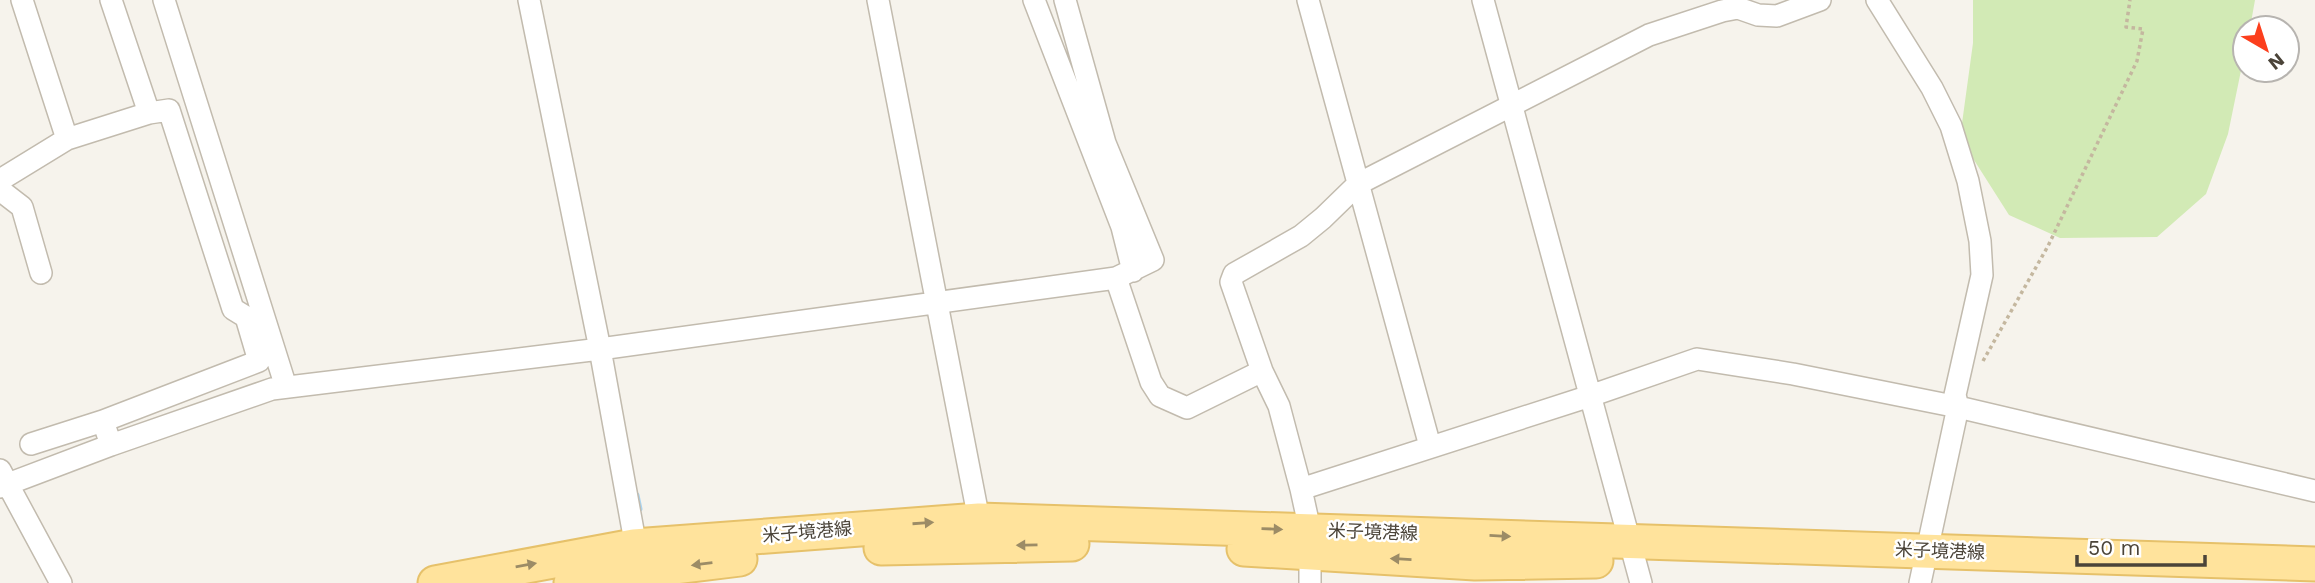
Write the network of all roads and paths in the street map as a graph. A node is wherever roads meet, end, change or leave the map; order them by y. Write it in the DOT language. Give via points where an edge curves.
graph roads {
  1 [pos="22,0"];
  2 [pos="111,0"];
  3 [pos="164,0"];
  4 [pos="529,0"];
  5 [pos="878,0"];
  6 [pos="1034,0"];
  7 [pos="1065,0"];
  8 [pos="1308,0"];
  9 [pos="1483,0"];
  10 [pos="1820,0"];
  11 [pos="1877,0"];
  12 [pos="2130,0"];
  13 [pos="1513,105"];
  14 [pos="149,113"];
  15 [pos="67,139"];
  16 [pos="1098,145"];
  17 [pos="0,180"];
  18 [pos="1358,184"];
  19 [pos="0,190"];
  20 [pos="41,273"];
  21 [pos="1124,274"];
  22 [pos="936,303"];
  23 [pos="600,349"];
  24 [pos="1262,371"];
  25 [pos="1977,372"];
  26 [pos="286,387"];
  27 [pos="1590,396"];
  28 [pos="1958,407"];
  29 [pos="103,421"];
  30 [pos="31,444"];
  31 [pos="111,445"];
  32 [pos="1430,446"];
  33 [pos="2,480"];
  34 [pos="1301,489"];
  35 [pos="2315,491"];
  36 [pos="979,520"];
  37 [pos="1310,556"];
  38 [pos="1635,563"];
  39 [pos="2315,564"];
  40 [pos="640,567"];
  41 [pos="1924,569"];
  42 [pos="61,583"];
  43 [pos="435,583"];
  44 [pos="571,583"];
  45 [pos="2203,583"];
  1 -- 15 [label="street"];
  2 -- 14 [label="street"];
  3 -- 26 [label="street"];
  4 -- 23 [label="street"];
  5 -- 22 [label="street"];
  6 -- 16 [label="street"];
  7 -- 16 [label="street"];
  8 -- 18 [label="street"];
  9 -- 13 [label="street"];
  10 -- 13 [label="street" via="1777,16 1738,8 1722,11 1649,35"];
  11 -- 28 [label="street" via="1951,127 1980,241 1982,275 1955,395"];
  12 -- 25 [label="path" via="2126,27 2143,29 2137,61 2048,246"];
  13 -- 18 [label="street"];
  13 -- 27 [label="street"];
  14 -- 15 [label="street"];
  14 -- 29 [label="street" via="169,110 233,309 246,317 259,361"];
  15 -- 17 [label="street"];
  16 -- 21 [label="street" via="1153,260"];
  18 -- 24 [label="street" via="1301,236 1234,274 1231,282"];
  18 -- 32 [label="street"];
  19 -- 20 [label="street" via="22,207"];
  21 -- 22 [label="street"];
  21 -- 24 [label="street" via="1151,382 1160,396 1187,408"];
  22 -- 23 [label="street"];
  22 -- 36 [label="street"];
  23 -- 26 [label="street"];
  23 -- 40 [label="street"];
  24 -- 34 [label="street" via="1279,407"];
  26 -- 31 [label="street"];
  27 -- 28 [label="street" via="1697,359"];
  27 -- 32 [label="street"];
  27 -- 38 [label="street"];
  28 -- 35 [label="street"];
  28 -- 41 [label="street"];
  29 -- 30 [label="street"];
  29 -- 31 [label="street"];
  31 -- 33 [label="street"];
  32 -- 34 [label="street"];
  33 -- 42 [label="street"];
  34 -- 37 [label="street"];
  36 -- 37 [label="main road, 米子境港線, one-way"];
  40 -- 36 [label="main road, 米子境港線, one-way"];
  37 -- 38 [label="main road, 米子境港線"];
  37 -- 40 [label="main road, 米子境港線, one-way" via="1165,543 866,548"];
  38 -- 41 [label="main road, 米子境港線"];
  39 -- 41 [label="main road, 米子境港線"];
  43 -- 40 [label="main road, 米子境港線, one-way"];
  40 -- 44 [label="main road, 米子境港線"];
  41 -- 45 [label="main road, 米子境港線"];
}
